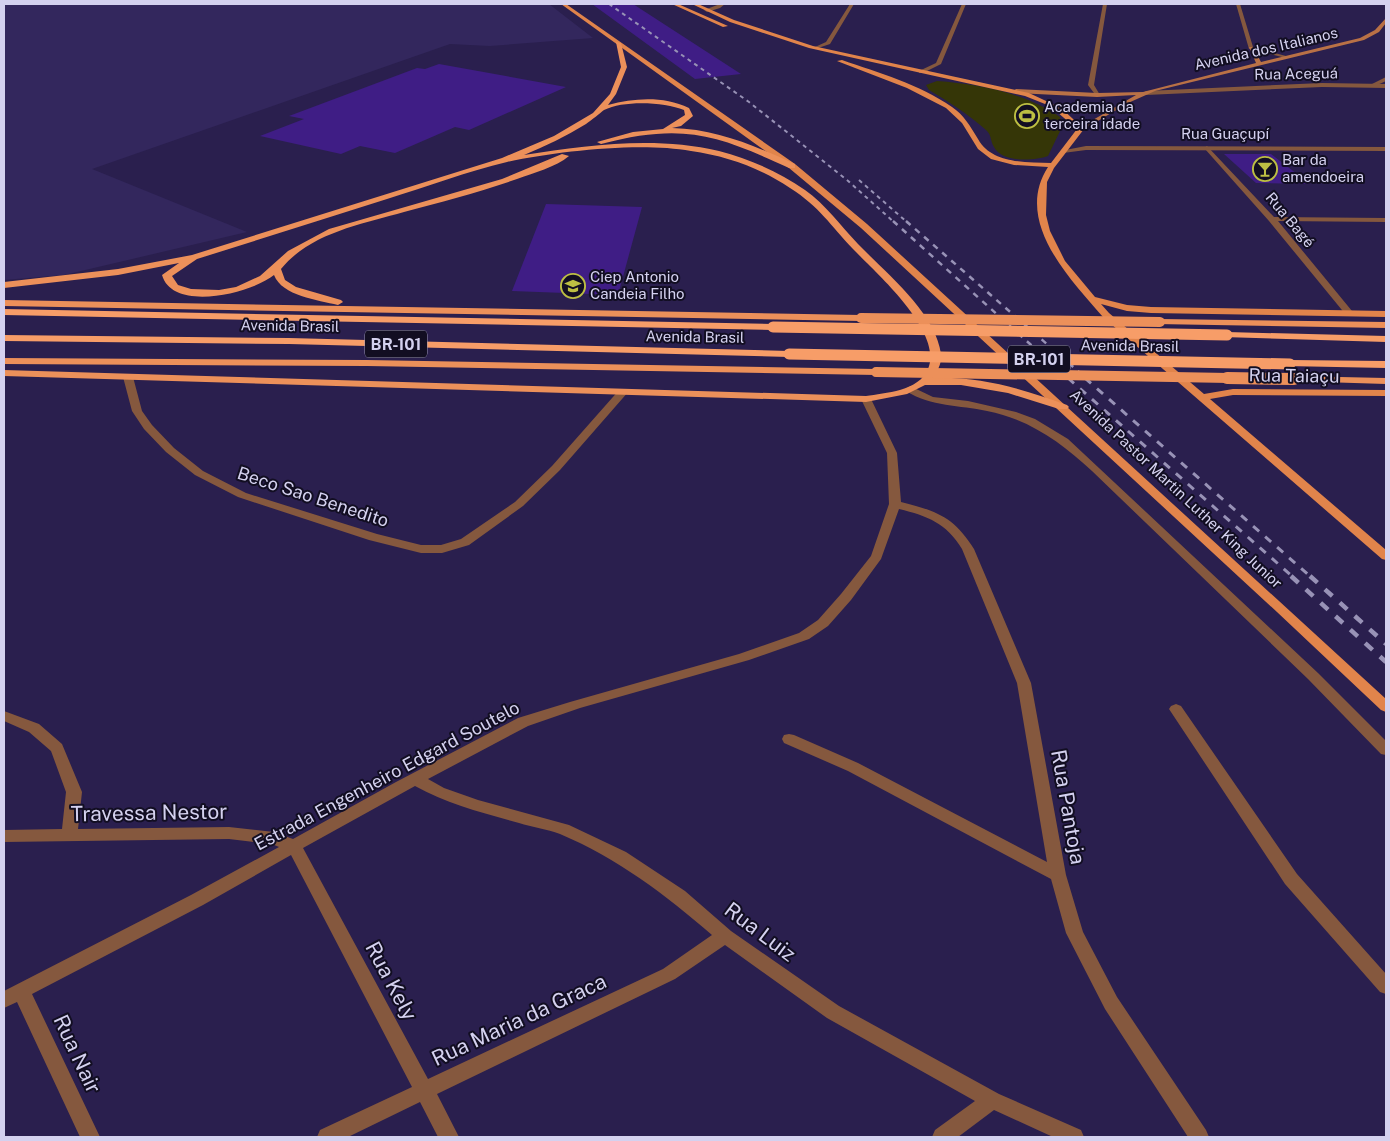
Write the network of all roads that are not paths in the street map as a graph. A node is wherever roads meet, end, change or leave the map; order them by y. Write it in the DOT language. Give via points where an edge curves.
graph roads {
  1 [pos="563,4"];
  2 [pos="674,4"];
  3 [pos="694,4"];
  4 [pos="723,4"];
  5 [pos="852,4"];
  6 [pos="964,4"];
  7 [pos="1105,4"];
  8 [pos="1238,4"];
  9 [pos="707,10"];
  10 [pos="1386,20"];
  11 [pos="731,29"];
  12 [pos="754,36"];
  13 [pos="618,43"];
  14 [pos="817,48"];
  15 [pos="1251,48"];
  16 [pos="1284,57"];
  17 [pos="1259,63"];
  18 [pos="921,72"];
  19 [pos="958,79"];
  20 [pos="1386,79"];
  21 [pos="933,81"];
  22 [pos="1373,85"];
  23 [pos="1386,86"];
  24 [pos="1016,91"];
  25 [pos="1146,92"];
  26 [pos="1097,95"];
  27 [pos="601,109"];
  28 [pos="1081,129"];
  29 [pos="660,130"];
  30 [pos="1208,148"];
  31 [pos="580,149"];
  32 [pos="1386,149"];
  33 [pos="1063,152"];
  34 [pos="505,160"];
  35 [pos="1052,164"];
  36 [pos="792,166"];
  37 [pos="1272,219"];
  38 [pos="1386,220"];
  39 [pos="194,257"];
  40 [pos="276,268"];
  41 [pos="4,285"];
  42 [pos="1092,299"];
  43 [pos="4,303"];
  44 [pos="366,308"];
  45 [pos="4,312"];
  46 [pos="1348,313"];
  47 [pos="1386,314"];
  48 [pos="1252,323"];
  49 [pos="1386,325"];
  50 [pos="4,338"];
  51 [pos="1386,338"];
  52 [pos="4,361"];
  53 [pos="1386,365"];
  54 [pos="4,373"];
  55 [pos="128,377"];
  56 [pos="1386,381"];
  57 [pos="924,382"];
  58 [pos="910,389"];
  59 [pos="624,391"];
  60 [pos="1386,393"];
  61 [pos="1202,398"];
  62 [pos="866,399"];
  63 [pos="1063,407"];
  64 [pos="896,504"];
  65 [pos="1386,556"];
  66 [pos="1386,707"];
  67 [pos="1176,708"];
  68 [pos="4,716"];
  69 [pos="789,738"];
  70 [pos="1386,750"];
  71 [pos="415,779"];
  72 [pos="4,836"];
  73 [pos="69,836"];
  74 [pos="294,846"];
  75 [pos="1058,875"];
  76 [pos="725,936"];
  77 [pos="1386,986"];
  78 [pos="20,991"];
  79 [pos="4,1000"];
  80 [pos="423,1090"];
  81 [pos="992,1100"];
  82 [pos="90,1137"];
  83 [pos="327,1137"];
  84 [pos="449,1137"];
  85 [pos="942,1137"];
  86 [pos="1074,1137"];
  87 [pos="1199,1137"];
  1 -- 13 [label="main road, Avenida Pastor Martin Luther King Junior"];
  2 -- 11 [label="main road"];
  3 -- 9 [label="main road"];
  4 -- 9 [label="street"];
  5 -- 14 [label="street" via="828,43"];
  6 -- 18 [label="street" via="938,64"];
  7 -- 26 [label="street" via="1092,85"];
  8 -- 15 [label="street"];
  9 -- 14 [label="main road"];
  10 -- 16 [label="main road, Avenida dos Italianos" via="1377,31 1362,39"];
  12 -- 35 [label="main road" via="921,88 959,114 981,151 987,155 1006,161"];
  13 -- 27 [label="highway" via="624,67 614,94"];
  13 -- 36 [label="main road, Avenida Pastor Martin Luther King Junior"];
  14 -- 18 [label="main road"];
  15 -- 16 [label="street"];
  15 -- 17 [label="main road"];
  16 -- 17 [label="main road, Avenida dos Italianos"];
  17 -- 25 [label="main road, Avenida dos Italianos"];
  18 -- 19 [label="main road"];
  19 -- 21 [label="main road"];
  19 -- 24 [label="main road"];
  20 -- 22 [label="street"];
  22 -- 23 [label="street, Rua Aceguá"];
  22 -- 25 [label="street, Rua Aceguá"];
  24 -- 26 [label="main road, Avenida dos Italianos"];
  24 -- 28 [label="main road" via="1060,108"];
  25 -- 26 [label="main road, Avenida dos Italianos"];
  25 -- 28 [label="main road, Avenida dos Italianos"];
  27 -- 29 [label="highway" via="648,102 675,104 687,109 688,116 684,120"];
  27 -- 34 [label="highway" via="572,130"];
  28 -- 33 [label="main road"];
  29 -- 31 [label="highway" via="626,135"];
  29 -- 36 [label="highway" via="717,135"];
  30 -- 32 [label="street, Rua Guaçupí"];
  30 -- 33 [label="street, Rua Guaçupí" via="1086,148"];
  30 -- 37 [label="street, Rua Bagé"];
  31 -- 34 [label="highway"];
  31 -- 40 [label="highway" via="518,175 324,234 293,252"];
  31 -- 57 [label="highway" via="636,146 703,151 748,162 791,185 820,206 923,321 932,337 934,353 934,369"];
  33 -- 35 [label="main road"];
  34 -- 39 [label="highway"];
  35 -- 42 [label="main road" via="1043,183 1040,213 1045,232 1067,269"];
  36 -- 63 [label="main road, Avenida Pastor Martin Luther King Junior" via="864,226"];
  37 -- 38 [label="street"];
  37 -- 46 [label="street, Rua Bagé"];
  39 -- 40 [label="highway" via="167,274 171,286 196,292 226,292 255,282"];
  39 -- 41 [label="highway" via="118,272"];
  40 -- 44 [label="highway" via="281,280 293,289"];
  42 -- 46 [label="main road" via="1126,308 1151,310"];
  42 -- 61 [label="main road" via="1106,315"];
  43 -- 44 [label="highway, Avenida Brasil"];
  44 -- 48 [label="highway, Avenida Brasil, bridge"];
  45 -- 51 [label="highway, Avenida Brasil / BR-101, bridge"];
  46 -- 47 [label="main road"];
  48 -- 49 [label="highway, Avenida Brasil"];
  50 -- 53 [label="highway, Avenida Brasil / BR-101, bridge" via="289,341"];
  52 -- 56 [label="highway, Avenida Brasil, bridge" via="377,363"];
  54 -- 55 [label="highway"];
  55 -- 59 [label="highway"];
  55 -- 59 [label="street, Beco Sao Benedito" via="137,411 148,427 199,473 242,495 421,549 442,549 464,542 519,504 556,468"];
  57 -- 58 [label="highway"];
  57 -- 63 [label="highway" via="950,380 989,384"];
  58 -- 62 [label="highway"];
  58 -- 70 [label="street" via="930,400 968,404 1018,416 1061,437 1313,676"];
  59 -- 62 [label="highway"];
  60 -- 61 [label="main road, Rua Taiaçu" via="1243,391"];
  61 -- 65 [label="main road"];
  62 -- 64 [label="street, Estrada Engenheiro Edgard Soutelo" via="892,453"];
  63 -- 66 [label="main road, Avenida Pastor Martin Luther King Junior"];
  64 -- 71 [label="street, Estrada Engenheiro Edgard Soutelo" via="876,556 823,623 804,636 744,657 523,722"];
  64 -- 75 [label="street, Rua Pantoja" via="938,519 955,530 968,549 1024,684"];
  67 -- 77 [label="street" via="1291,879"];
  68 -- 73 [label="street" via="34,728 57,748 74,792"];
  69 -- 75 [label="street" via="853,767"];
  71 -- 74 [label="street, Estrada Engenheiro Edgard Soutelo"];
  71 -- 76 [label="street, Rua Luiz" via="439,792 476,805 563,829 620,857 679,896"];
  72 -- 73 [label="street, Travessa Nestor"];
  73 -- 74 [label="street, Travessa Nestor" via="229,833 274,838"];
  74 -- 78 [label="street, Estrada Engenheiro Edgard Soutelo"];
  74 -- 80 [label="street, Rua Kely"];
  75 -- 87 [label="street, Rua Pantoja" via="1075,933 1111,1003"];
  76 -- 80 [label="street, Rua Maria da Graca" via="669,974"];
  76 -- 81 [label="street, Rua Luiz" via="833,1012"];
  78 -- 79 [label="street, Estrada Engenheiro Edgard Soutelo"];
  78 -- 82 [label="street, Rua Nair"];
  80 -- 83 [label="street, Rua Maria da Graca"];
  80 -- 84 [label="street, Rua Kely"];
  81 -- 85 [label="street"];
  81 -- 86 [label="street, Rua Luiz"];
}
